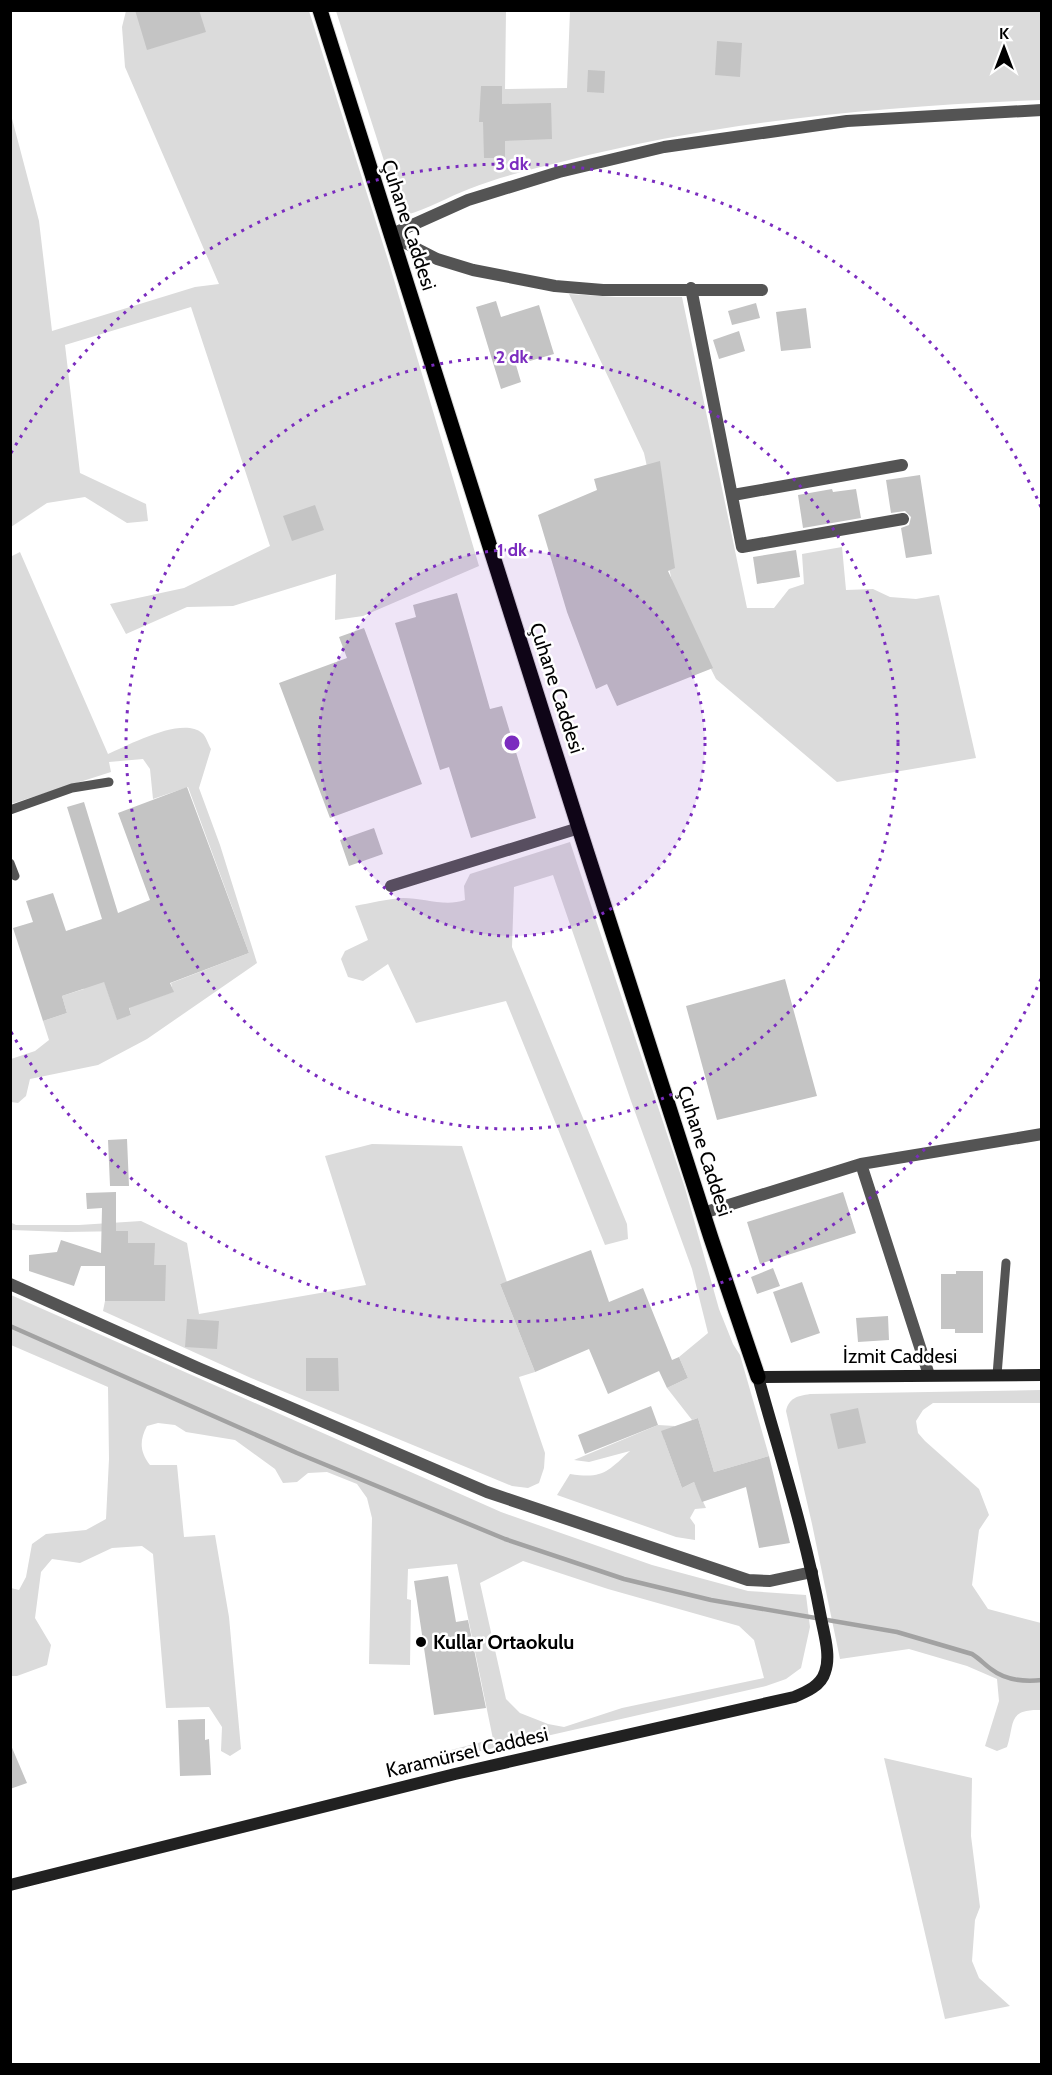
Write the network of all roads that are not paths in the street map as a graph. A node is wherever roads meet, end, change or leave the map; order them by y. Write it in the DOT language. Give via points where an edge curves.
graph roads {
  1 [pos="320,10"];
  2 [pos="1041,110"];
  3 [pos="390,236"];
  4 [pos="691,288"];
  5 [pos="762,290"];
  6 [pos="902,465"];
  7 [pos="733,495"];
  8 [pos="903,519"];
  9 [pos="109,782"];
  10 [pos="10,810"];
  11 [pos="579,828"];
  12 [pos="10,863"];
  13 [pos="15,876"];
  14 [pos="391,886"];
  15 [pos="1041,1134"];
  16 [pos="861,1164"];
  17 [pos="703,1213"];
  18 [pos="1006,1263"];
  19 [pos="10,1284"];
  20 [pos="997,1375"];
  21 [pos="1041,1375"];
  22 [pos="929,1376"];
  23 [pos="758,1377"];
  24 [pos="812,1572"];
  25 [pos="10,1885"];
  1 -- 3 [label="main road, Çuhane Caddesi"];
  2 -- 3 [label="street" via="847,121 664,147 559,172 468,200"];
  3 -- 4 [label="street" via="437,259 473,270 555,286 603,290"];
  3 -- 11 [label="main road, Çuhane Caddesi"];
  4 -- 5 [label="street"];
  4 -- 7 [label="street"];
  6 -- 7 [label="street"];
  7 -- 8 [label="street" via="742,547"];
  9 -- 10 [label="lane" via="72,788"];
  11 -- 14 [label="street"];
  11 -- 17 [label="main road, Çuhane Caddesi"];
  12 -- 13 [label="lane"];
  15 -- 16 [label="street"];
  16 -- 17 [label="street"];
  16 -- 22 [label="street"];
  17 -- 23 [label="main road, Çuhane Caddesi"];
  18 -- 20 [label="lane"];
  19 -- 24 [label="street" via="487,1491 748,1580 770,1581"];
  20 -- 21 [label="main road, İzmit Caddesi"];
  20 -- 22 [label="main road, İzmit Caddesi"];
  22 -- 23 [label="main road, İzmit Caddesi"];
  23 -- 24 [label="main road, Karamürsel Caddesi"];
  24 -- 25 [label="main road, Karamürsel Caddesi" via="827,1661 819,1684 808,1691"];
}
